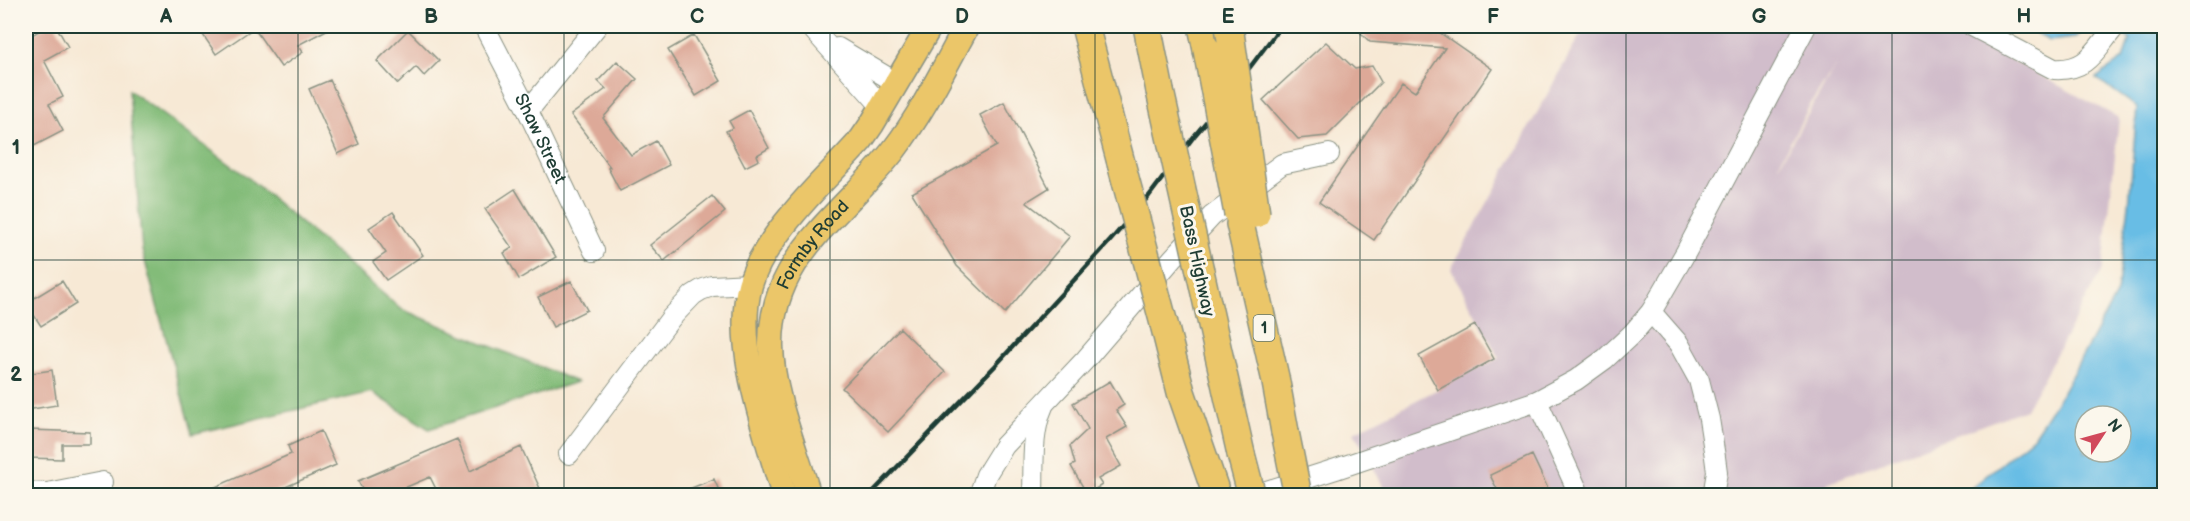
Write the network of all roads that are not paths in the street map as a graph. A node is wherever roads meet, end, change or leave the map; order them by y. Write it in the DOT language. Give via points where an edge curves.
graph roads {
  1 [pos="484,26"];
  2 [pos="597,26"];
  3 [pos="810,26"];
  4 [pos="930,26"];
  5 [pos="967,26"];
  6 [pos="1085,26"];
  7 [pos="1147,26"];
  8 [pos="1229,26"];
  9 [pos="1806,26"];
  10 [pos="1972,26"];
  11 [pos="2113,28"];
  12 [pos="1205,38"];
  13 [pos="897,83"];
  14 [pos="926,102"];
  15 [pos="883,108"];
  16 [pos="528,111"];
  17 [pos="905,134"];
  18 [pos="1329,154"];
  19 [pos="1248,219"];
  20 [pos="594,251"];
  21 [pos="750,284"];
  22 [pos="779,291"];
  23 [pos="1651,312"];
  24 [pos="1046,401"];
  25 [pos="1538,401"];
  26 [pos="569,454"];
  27 [pos="102,482"];
  28 [pos="26,492"];
  29 [pos="784,495"];
  30 [pos="809,495"];
  31 [pos="979,495"];
  32 [pos="1033,495"];
  33 [pos="1217,495"];
  34 [pos="1251,495"];
  35 [pos="1298,495"];
  36 [pos="1580,495"];
  37 [pos="1713,495"];
  1 -- 16 [label="street, Shaw Street"];
  2 -- 16 [label="street"];
  3 -- 13 [label="street"];
  3 -- 15 [label="street"];
  4 -- 13 [label="main road, Formby Road"];
  5 -- 14 [label="main road, Formby Road"];
  6 -- 33 [label="highway, bridge" via="1182,393"];
  7 -- 34 [label="highway, Bass Highway, bridge"];
  8 -- 19 [label="highway, bridge"];
  9 -- 23 [label="street"];
  10 -- 11 [label="street" via="2054,69 2069,70 2083,65"];
  12 -- 19 [label="highway, 1, bridge"];
  13 -- 14 [label="main road"];
  13 -- 15 [label="main road, Formby Road"];
  14 -- 17 [label="main road, Formby Road"];
  15 -- 17 [label="main road"];
  15 -- 21 [label="main road, Formby Road" via="861,140 789,219"];
  16 -- 20 [label="street, Shaw Street"];
  17 -- 22 [label="main road, Formby Road" via="803,250"];
  18 -- 24 [label="street" via="1282,164 1212,216"];
  19 -- 35 [label="highway, 1, bridge"];
  21 -- 22 [label="main road"];
  21 -- 26 [label="street" via="712,286 693,296 671,318"];
  21 -- 29 [label="main road, Formby Road" via="746,334 749,364"];
  22 -- 30 [label="main road, Formby Road" via="772,327 773,369"];
  23 -- 25 [label="street" via="1605,359"];
  23 -- 37 [label="street" via="1679,344 1699,380 1717,472"];
  24 -- 31 [label="street" via="994,459"];
  24 -- 32 [label="street" via="1037,425"];
  25 -- 34 [label="street"];
  25 -- 36 [label="street"];
  27 -- 28 [label="street" via="47,493"];
}
